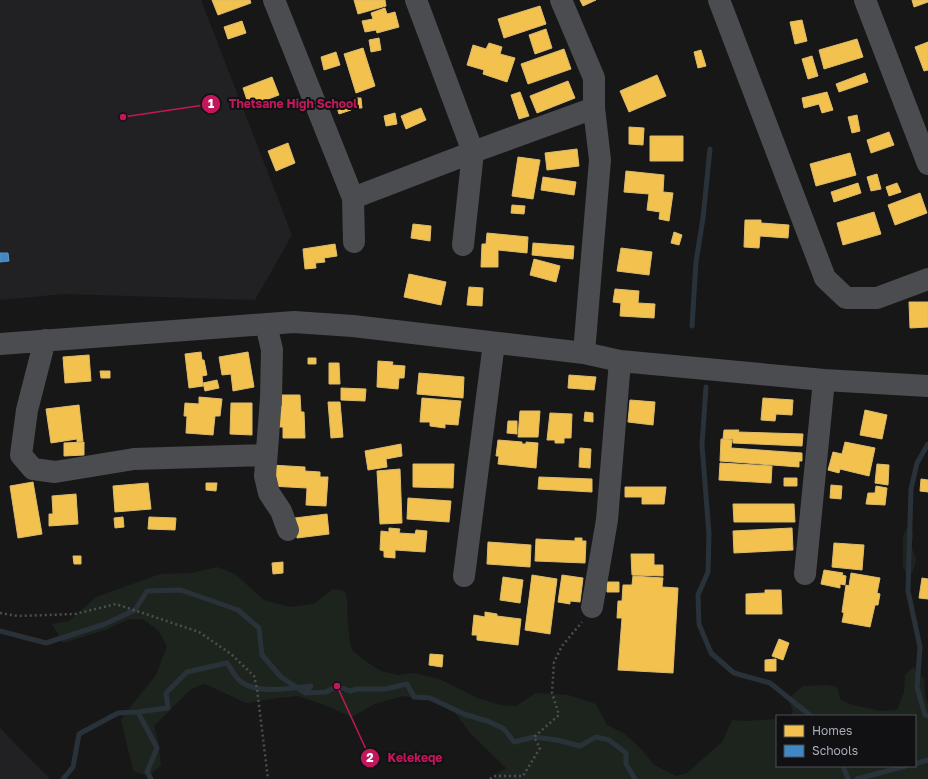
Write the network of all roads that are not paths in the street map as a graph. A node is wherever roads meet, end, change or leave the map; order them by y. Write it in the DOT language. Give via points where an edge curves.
graph roads {
  1 [pos="274,0"];
  2 [pos="416,0"];
  3 [pos="561,0"];
  4 [pos="719,0"];
  5 [pos="865,0"];
  6 [pos="594,108"];
  7 [pos="473,152"];
  8 [pos="928,164"];
  9 [pos="353,198"];
  10 [pos="354,242"];
  11 [pos="462,246"];
  12 [pos="928,279"];
  13 [pos="266,324"];
  14 [pos="45,340"];
  15 [pos="494,343"];
  16 [pos="0,344"];
  17 [pos="584,353"];
  18 [pos="620,361"];
  19 [pos="824,380"];
  20 [pos="928,386"];
  21 [pos="266,455"];
  22 [pos="288,530"];
  23 [pos="805,574"];
  24 [pos="464,576"];
  25 [pos="592,608"];
  1 -- 9 [label="street"];
  2 -- 7 [label="street"];
  3 -- 6 [label="street" via="594,78"];
  4 -- 12 [label="street" via="825,278 846,298 877,298"];
  5 -- 8 [label="street"];
  6 -- 7 [label="street"];
  6 -- 17 [label="street" via="600,160"];
  7 -- 9 [label="street"];
  7 -- 11 [label="street"];
  9 -- 10 [label="street"];
  13 -- 14 [label="street"];
  13 -- 15 [label="street" via="294,322 352,326"];
  13 -- 21 [label="street" via="272,350"];
  14 -- 16 [label="street"];
  14 -- 21 [label="street" via="27,410 21,455 33,469 55,472 134,459"];
  15 -- 17 [label="street"];
  15 -- 24 [label="street"];
  17 -- 18 [label="street"];
  18 -- 19 [label="street"];
  18 -- 25 [label="street" via="607,520"];
  19 -- 20 [label="street"];
  19 -- 23 [label="street"];
  21 -- 22 [label="street" via="264,476 268,493 281,511"];
}
